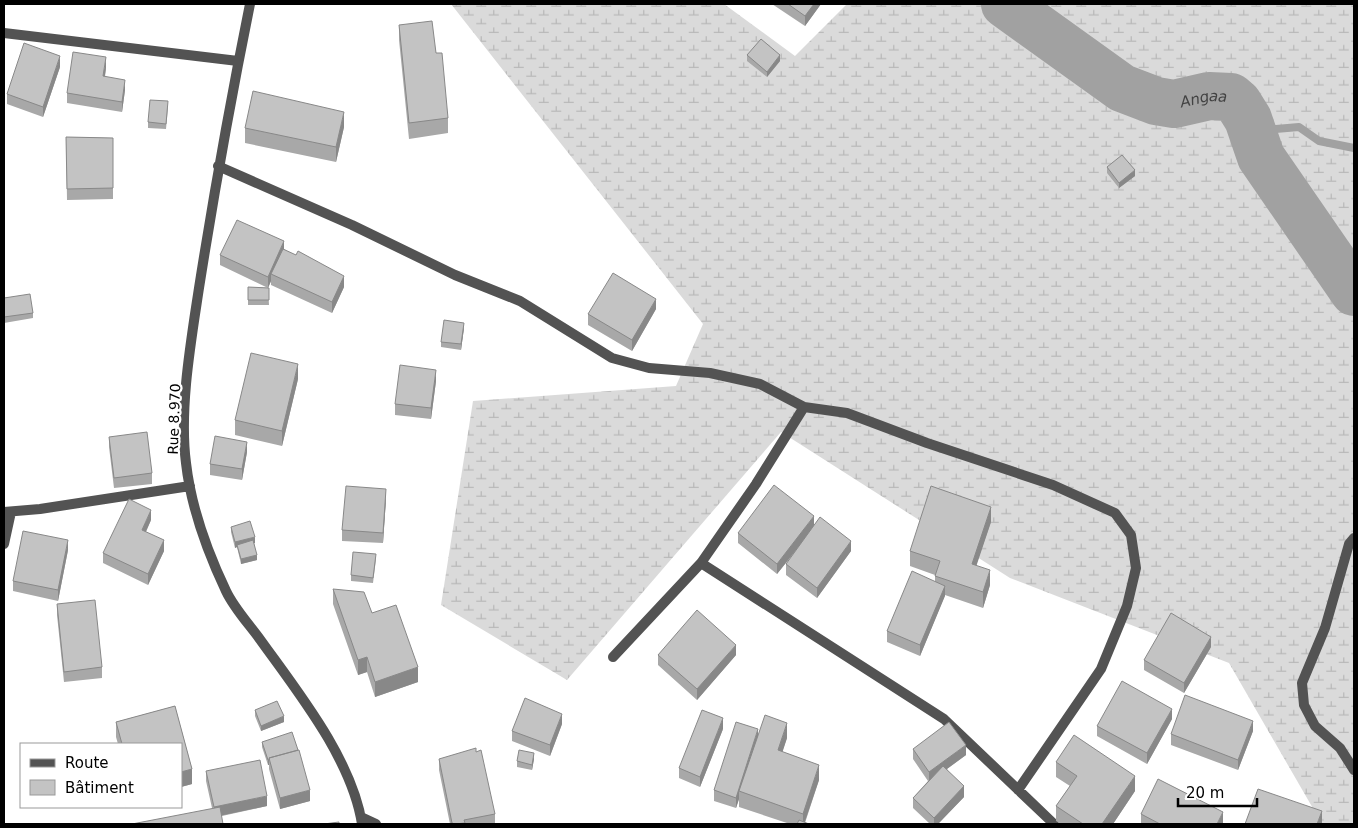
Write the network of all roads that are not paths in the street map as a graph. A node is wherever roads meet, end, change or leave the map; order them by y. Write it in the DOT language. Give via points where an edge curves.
graph roads {
  1 [pos="250,4"];
  2 [pos="4,33"];
  3 [pos="238,61"];
  4 [pos="218,166"];
  5 [pos="804,407"];
  6 [pos="190,486"];
  7 [pos="8,512"];
  8 [pos="1354,538"];
  9 [pos="4,544"];
  10 [pos="701,563"];
  11 [pos="613,657"];
  12 [pos="1354,770"];
  13 [pos="1018,790"];
  14 [pos="361,821"];
  15 [pos="376,824"];
  16 [pos="1054,824"];
  1 -- 3 [label="street, Rue 8.970"];
  2 -- 3 [label="street"];
  3 -- 4 [label="street, Rue 8.970"];
  4 -- 5 [label="street" via="520,301 612,358 649,368 710,373 760,384"];
  4 -- 6 [label="street, Rue 8.970" via="195,318 184,428"];
  5 -- 10 [label="street"];
  5 -- 13 [label="street" via="847,413 1053,485 1115,513 1131,536 1136,568 1127,606 1101,669"];
  6 -- 7 [label="street"];
  6 -- 14 [label="street, Rue 8.970" via="205,542 228,594 337,754 349,780"];
  7 -- 9 [label="street"];
  8 -- 12 [label="street" via="1349,544 1325,628 1302,682 1304,705 1315,726 1340,748"];
  10 -- 11 [label="street"];
  10 -- 13 [label="street" via="944,719"];
  13 -- 16 [label="street"];
  14 -- 15 [label="street"];
}
